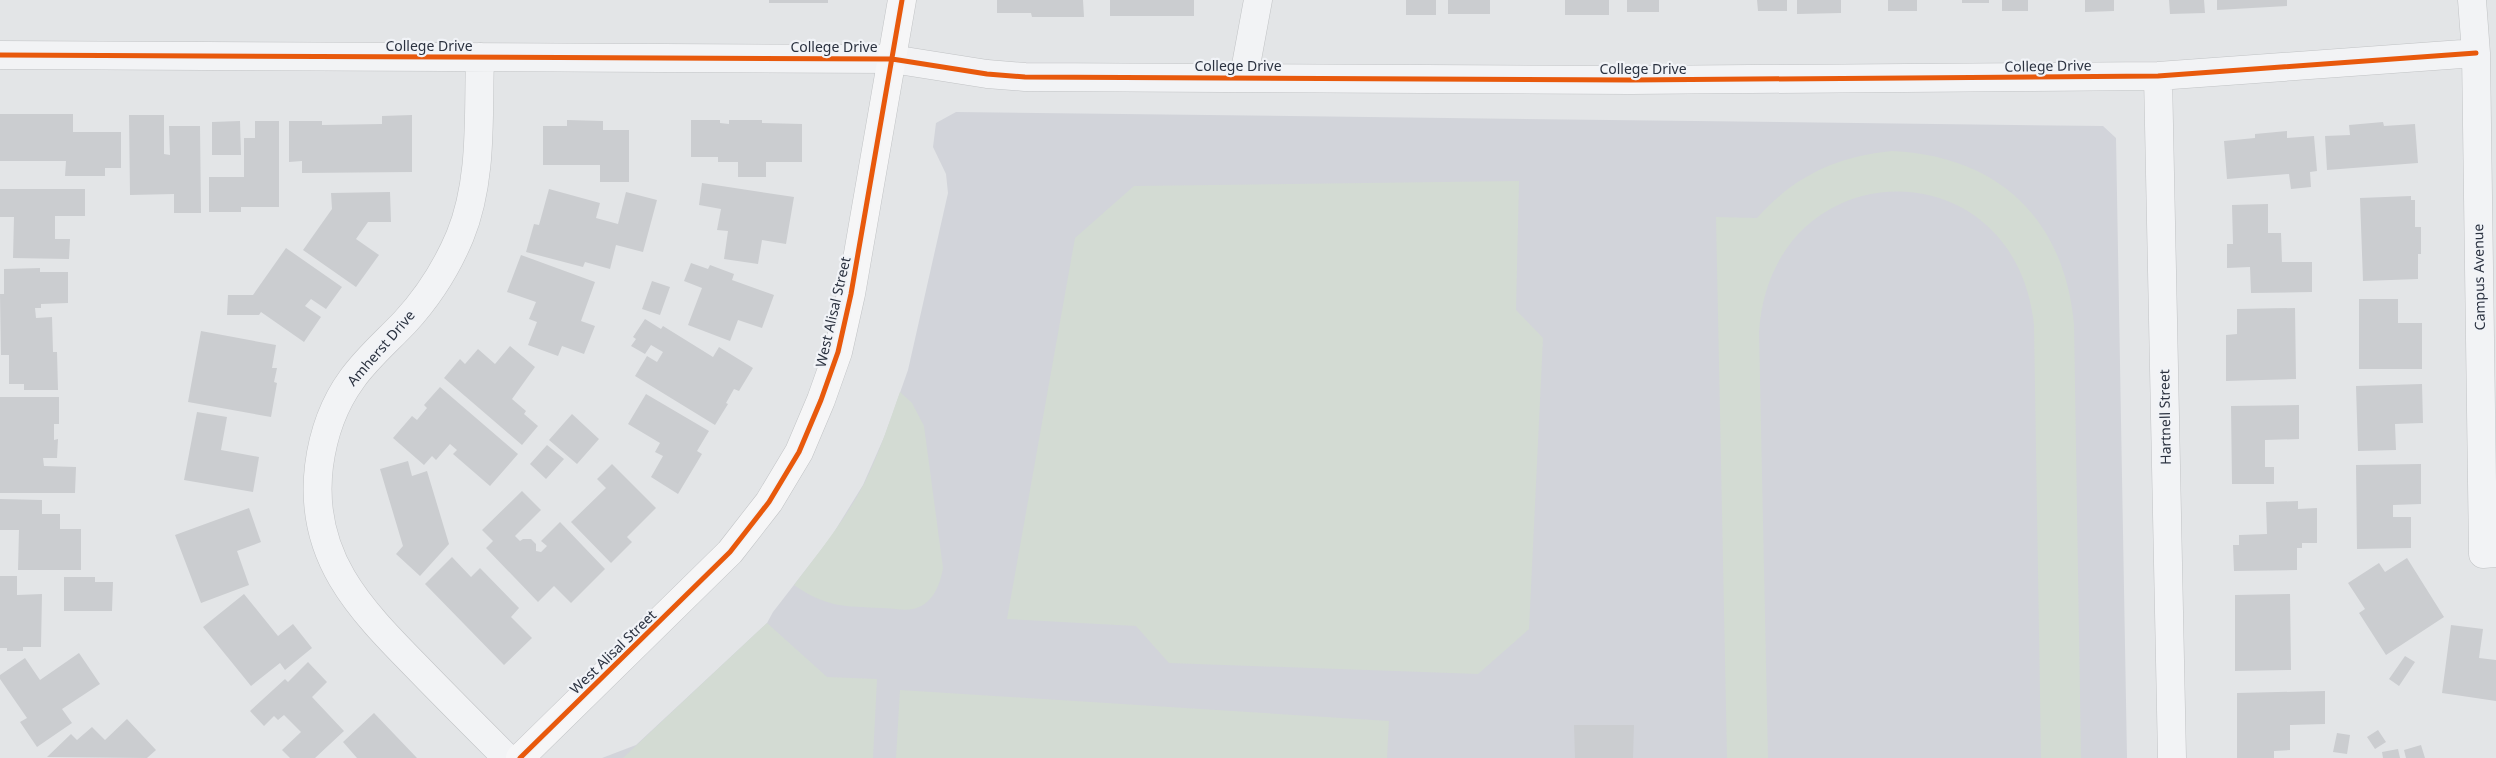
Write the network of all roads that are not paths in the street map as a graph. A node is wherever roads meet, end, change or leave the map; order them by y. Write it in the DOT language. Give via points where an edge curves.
graph roads {
  1 [pos="902,0"];
  2 [pos="1258,0"];
  3 [pos="2472,0"];
  4 [pos="2476,53"];
  5 [pos="0,55"];
  6 [pos="480,57"];
  7 [pos="892,59"];
  8 [pos="1244,76"];
  9 [pos="2158,76"];
  10 [pos="2490,554"];
  11 [pos="507,758"];
  12 [pos="520,758"];
  13 [pos="2172,758"];
  1 -- 7 [label="main road, West Alisal Street"];
  2 -- 8 [label="street"];
  3 -- 4 [label="street, Campus Avenue"];
  4 -- 9 [label="street, College Drive"];
  4 -- 10 [label="street, Campus Avenue"];
  5 -- 6 [label="street, College Drive"];
  6 -- 7 [label="street, College Drive"];
  6 -- 11 [label="street, Amherst Drive" via="476,172 461,235 425,298 352,379 335,406 320,454 317,506 330,559 355,600 376,626"];
  7 -- 8 [label="street, College Drive" via="1026,77"];
  7 -- 12 [label="main road, West Alisal Street" via="838,352 799,452 769,502 730,552"];
  8 -- 9 [label="street, College Drive" via="1632,80"];
  9 -- 13 [label="street, Hartnell Street"];
}
